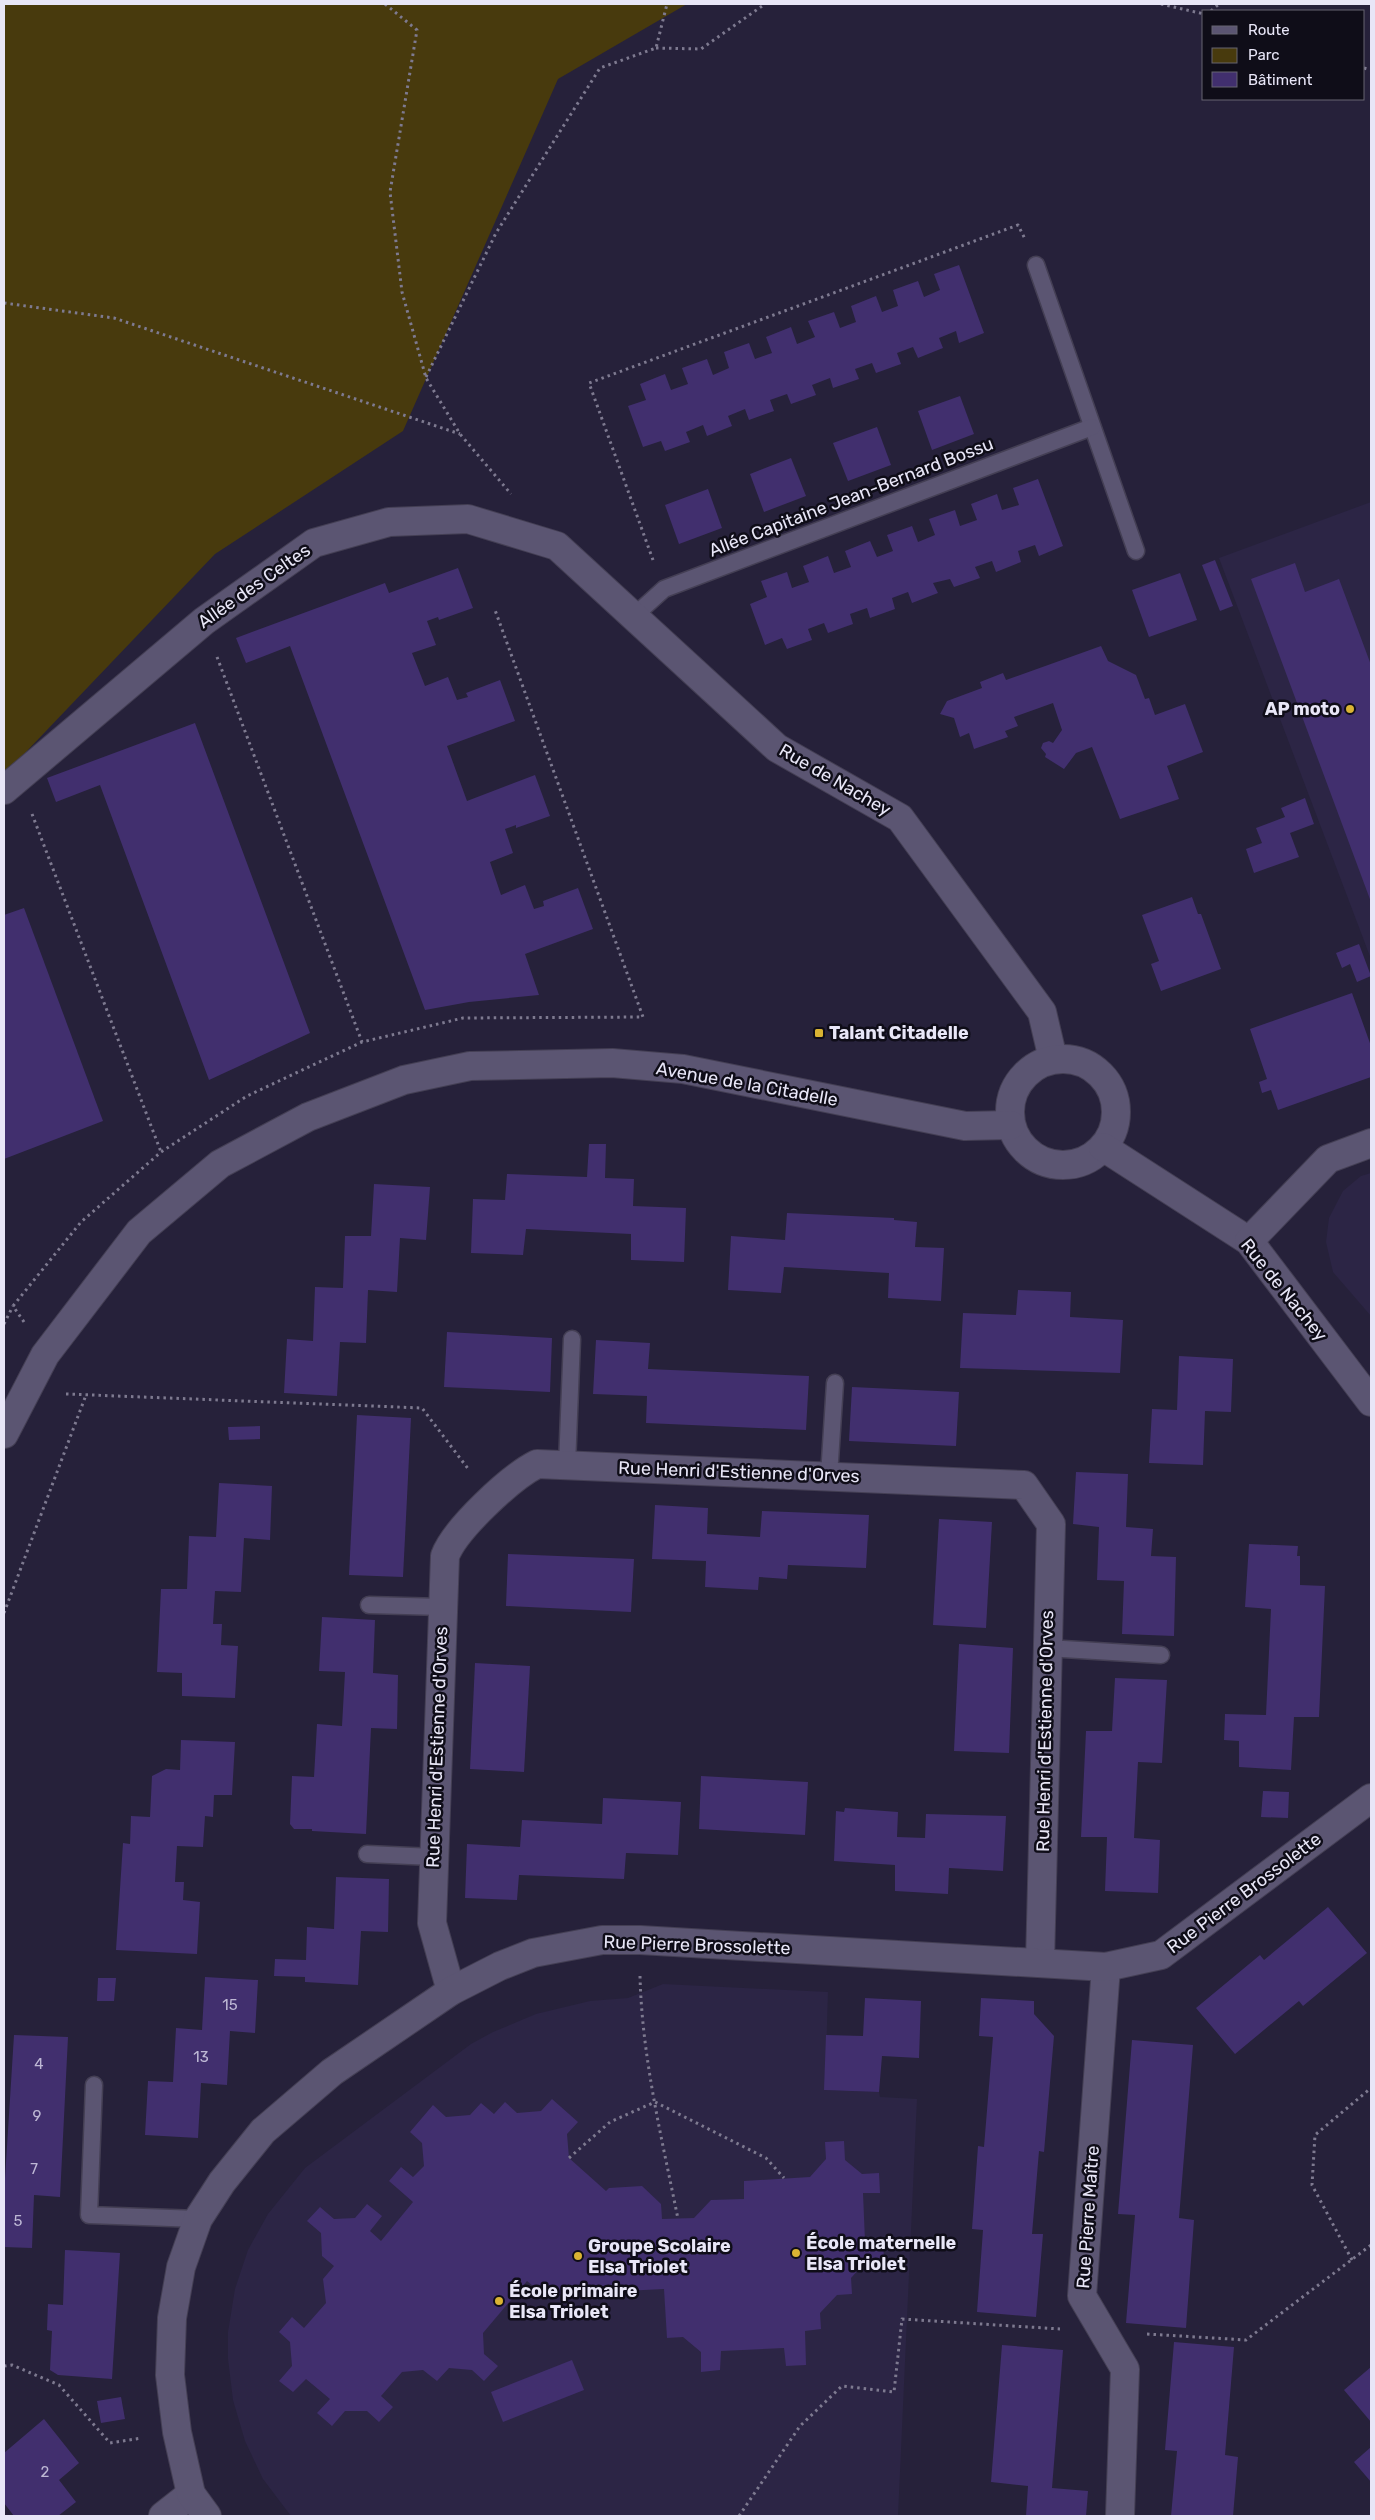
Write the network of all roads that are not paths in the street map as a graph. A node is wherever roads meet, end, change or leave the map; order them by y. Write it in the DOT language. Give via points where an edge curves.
graph roads {
  1 [pos="1036,265"];
  2 [pos="1092,427"];
  3 [pos="557,546"];
  4 [pos="1136,551"];
  5 [pos="633,618"];
  6 [pos="11,784"];
  7 [pos="1052,1060"];
  8 [pos="1011,1125"];
  9 [pos="1371,1143"];
  10 [pos="1103,1147"];
  11 [pos="1249,1241"];
  12 [pos="572,1339"];
  13 [pos="835,1383"];
  14 [pos="1371,1402"];
  15 [pos="4,1434"];
  16 [pos="567,1465"];
  17 [pos="829,1476"];
  18 [pos="369,1605"];
  19 [pos="442,1607"];
  20 [pos="1047,1648"];
  21 [pos="1161,1655"];
  22 [pos="1371,1798"];
  23 [pos="367,1854"];
  24 [pos="433,1857"];
  25 [pos="1040,1963"];
  26 [pos="1106,1967"];
  27 [pos="451,1991"];
  28 [pos="94,2086"];
  29 [pos="198,2219"];
  30 [pos="190,2494"];
  31 [pos="163,2516"];
  32 [pos="207,2516"];
  33 [pos="1120,2516"];
  1 -- 2 [label="lane"];
  2 -- 4 [label="lane"];
  2 -- 5 [label="lane, Allée Capitaine Jean-Bernard Bossu" via="664,589"];
  3 -- 5 [label="street, Rue de Nachey"];
  3 -- 6 [label="street, Allée des Celtes" via="468,519 389,522 314,543 204,621"];
  5 -- 7 [label="street, Rue de Nachey" via="777,748 900,818 1042,1012"];
  7 -- 8 [label="street" via="1023,1076 1010,1108"];
  7 -- 10 [label="street" via="1069,1059 1085,1063 1099,1072 1109,1085 1116,1100 1116,1117 1112,1133"];
  8 -- 10 [label="street" via="1029,1153 1059,1165 1091,1158"];
  8 -- 15 [label="street, Avenue de la Citadelle" via="966,1126 682,1068 620,1064 470,1066 404,1080 308,1117 220,1164 139,1232 45,1355"];
  9 -- 11 [label="street" via="1328,1159"];
  10 -- 11 [label="street, Rue de Nachey"];
  11 -- 14 [label="street, Rue de Nachey"];
  12 -- 16 [label="lane"];
  13 -- 17 [label="lane"];
  16 -- 17 [label="street, Rue Henri d'Estienne d'Orves"];
  16 -- 19 [label="street, Rue Henri d'Estienne d'Orves" via="537,1464 523,1472 456,1535 445,1556"];
  17 -- 20 [label="street, Rue Henri d'Estienne d'Orves" via="1024,1485 1051,1524"];
  18 -- 19 [label="lane"];
  19 -- 24 [label="street, Rue Henri d'Estienne d'Orves"];
  20 -- 21 [label="lane"];
  20 -- 25 [label="street, Rue Henri d'Estienne d'Orves"];
  22 -- 26 [label="street, Rue Pierre Brossolette" via="1161,1955"];
  23 -- 24 [label="lane"];
  24 -- 27 [label="street, Rue Henri d'Estienne d'Orves" via="432,1923"];
  25 -- 26 [label="street, Rue Pierre Brossolette"];
  25 -- 27 [label="street, Rue Pierre Brossolette" via="602,1940 533,1953"];
  26 -- 33 [label="street, Rue Pierre Maître" via="1082,2296 1125,2369"];
  27 -- 29 [label="street, Rue Pierre Brossolette" via="332,2072 263,2132 222,2182"];
  28 -- 29 [label="lane" via="89,2215"];
  29 -- 30 [label="street, Rue Pierre Brossolette" via="181,2267 172,2318 170,2375 177,2432"];
  30 -- 31 [label="street"];
  30 -- 32 [label="street, Rue Pierre Brossolette"];
}
